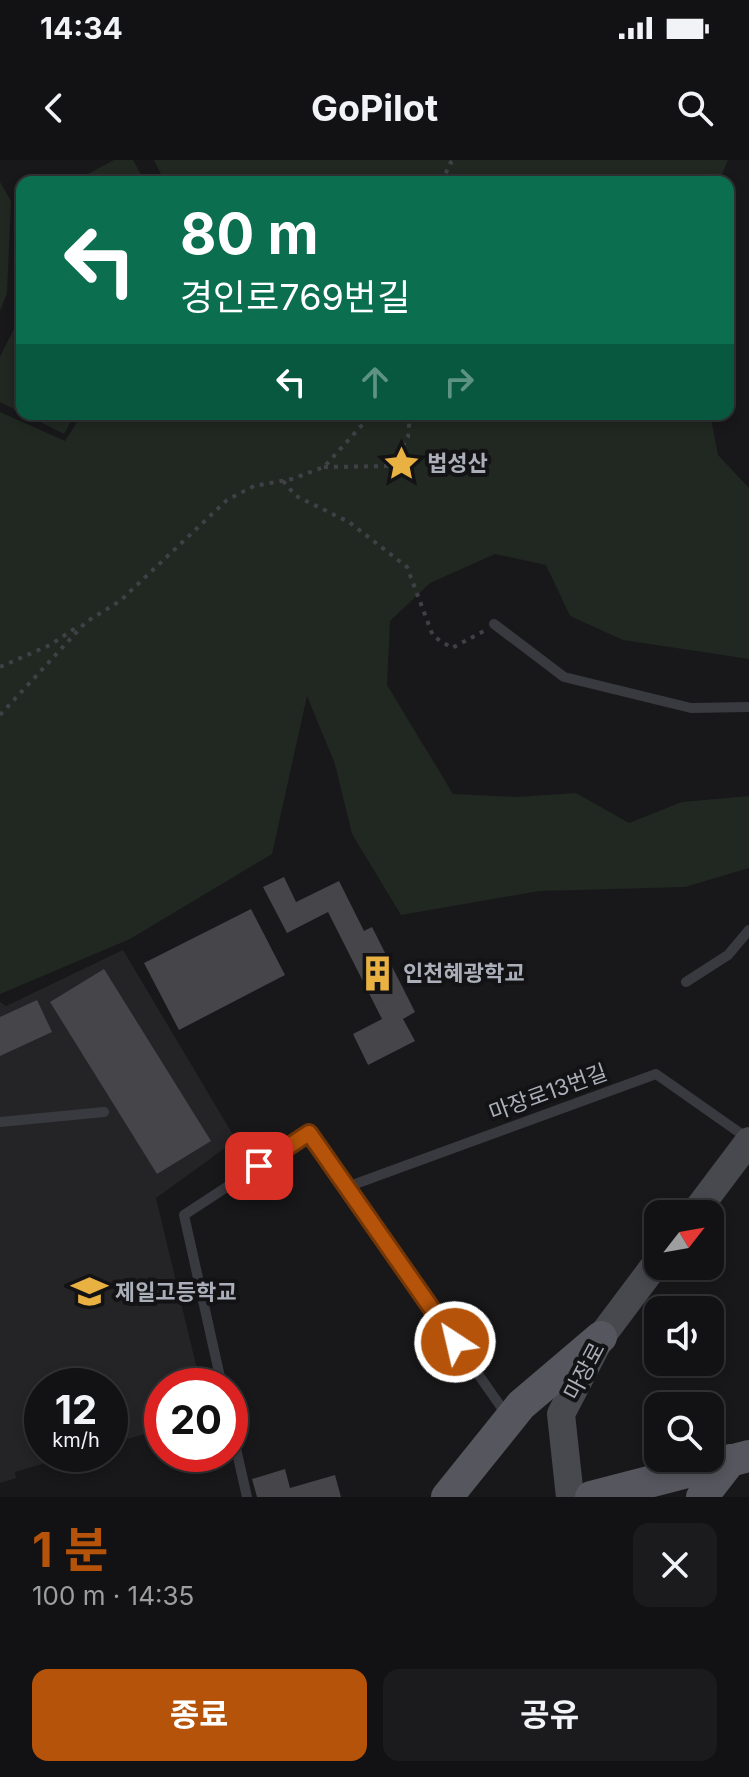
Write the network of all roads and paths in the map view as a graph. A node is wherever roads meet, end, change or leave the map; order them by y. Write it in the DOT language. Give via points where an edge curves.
graph roads {
  1 [pos="367,420"];
  2 [pos="409,420"];
  3 [pos="324,467"];
  4 [pos="283,481"];
  5 [pos="86,622"];
  6 [pos="494,624"];
  7 [pos="0,667"];
  8 [pos="749,707"];
  9 [pos="0,715"];
  10 [pos="749,930"];
  11 [pos="686,982"];
  12 [pos="104,1112"];
  13 [pos="0,1122"];
  14 [pos="749,1140"];
  15 [pos="347,1187"];
  16 [pos="704,1200"];
  17 [pos="644,1280"];
  18 [pos="601,1337"];
  19 [pos="218,1368"];
  20 [pos="510,1419"];
  21 [pos="740,1458"];
  22 [pos="241,1472"];
  23 [pos="247,1497"];
  24 [pos="447,1497"];
  25 [pos="570,1497"];
  26 [pos="591,1497"];
  27 [pos="702,1497"];
  1 -- 3 [label="path"];
  2 -- 3 [label="path" via="408,437 391,466"];
  3 -- 4 [label="path"];
  4 -- 5 [label="path" via="254,486 227,500 120,601"];
  4 -- 6 [label="path" via="296,496 349,522 407,567 433,636 452,648"];
  5 -- 7 [label="path"];
  5 -- 9 [label="path"];
  6 -- 8 [label="lane" via="564,677 691,708"];
  10 -- 11 [label="lane" via="728,955"];
  12 -- 13 [label="lane"];
  14 -- 15 [label="lane, 마장로13번길" via="656,1074"];
  14 -- 16 [label="main road"];
  15 -- 19 [label="lane" via="309,1133 184,1215"];
  15 -- 20 [label="lane"];
  17 -- 18 [label="main road, 마장로"];
  18 -- 20 [label="main road"];
  18 -- 25 [label="main road, 마장로" via="561,1414"];
  20 -- 24 [label="main road"];
  21 -- 26 [label="main road"];
  21 -- 27 [label="main road"];
  22 -- 23 [label="lane"];
}
